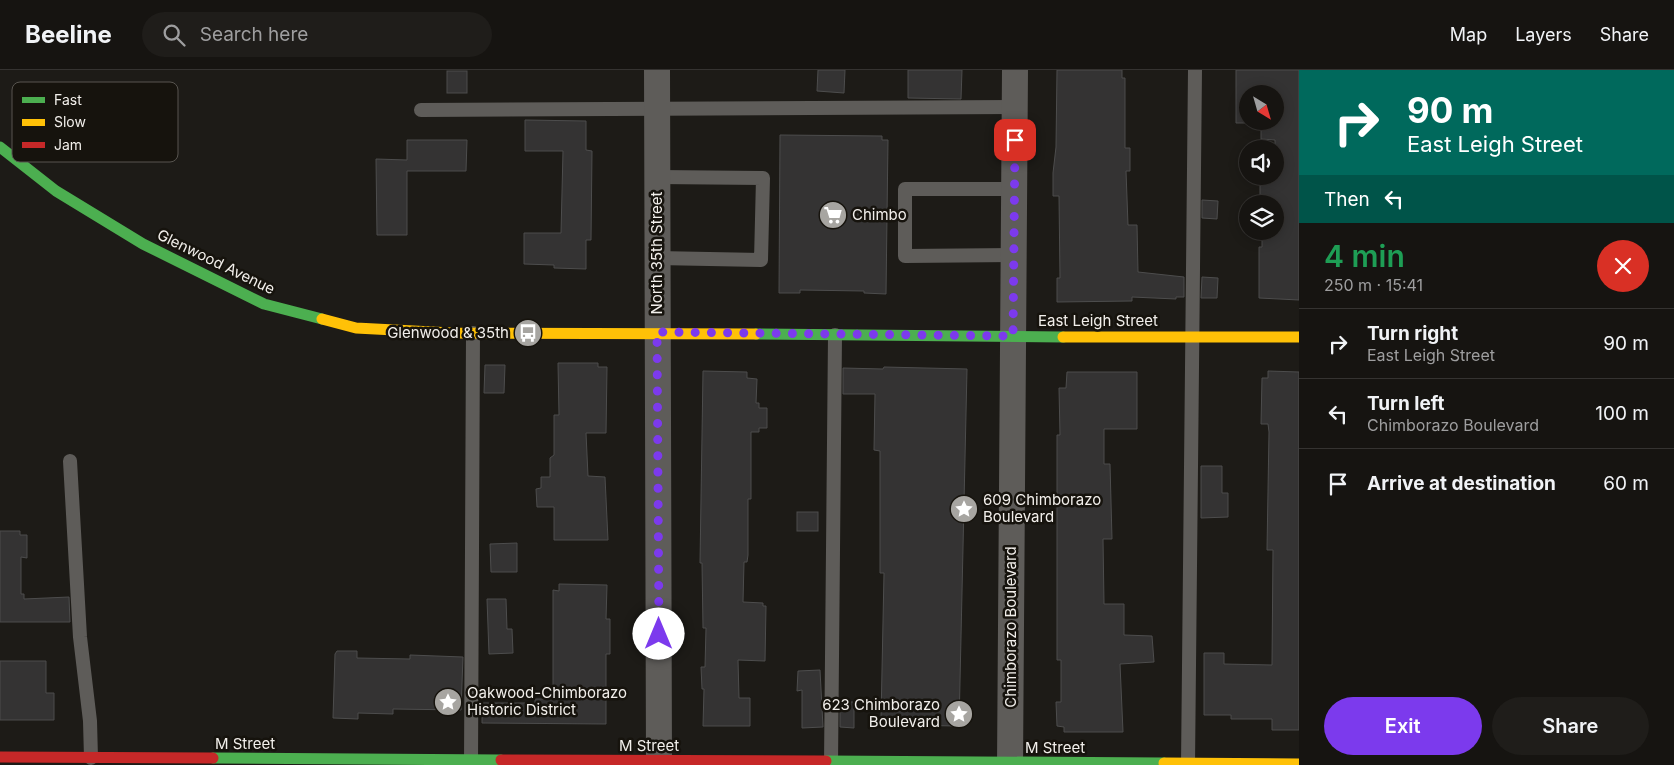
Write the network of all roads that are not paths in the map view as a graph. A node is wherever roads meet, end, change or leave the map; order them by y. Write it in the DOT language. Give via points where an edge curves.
graph roads {
  1 [pos="657,70"];
  2 [pos="1015,70"];
  3 [pos="1194,70"];
  4 [pos="1015,107"];
  5 [pos="657,108"];
  6 [pos="421,110"];
  7 [pos="0,148"];
  8 [pos="12,157"];
  9 [pos="18,162"];
  10 [pos="657,177"];
  11 [pos="1014,189"];
  12 [pos="1014,255"];
  13 [pos="657,258"];
  14 [pos="657,332"];
  15 [pos="473,333"];
  16 [pos="835,335"];
  17 [pos="1013,336"];
  18 [pos="1192,336"];
  19 [pos="1299,337"];
  20 [pos="70,461"];
  21 [pos="0,758"];
  22 [pos="91,758"];
  23 [pos="471,762"];
  24 [pos="659,763"];
  25 [pos="831,763"];
  26 [pos="1010,764"];
  27 [pos="1188,764"];
  28 [pos="1299,764"];
  1 -- 5 [label="street, North 35th Street"];
  2 -- 4 [label="street, Chimborazo Boulevard"];
  3 -- 18 [label="lane"];
  4 -- 5 [label="lane"];
  4 -- 11 [label="street, Chimborazo Boulevard"];
  5 -- 6 [label="lane"];
  5 -- 10 [label="street, North 35th Street"];
  7 -- 8 [label="street, Glenwood Avenue"];
  9 -- 15 [label="street, Glenwood Avenue" via="56,191 143,244 264,304 356,328"];
  10 -- 13 [label="street, North 35th Street"];
  10 -- 13 [label="lane" via="763,178 761,260"];
  11 -- 12 [label="street, Chimborazo Boulevard"];
  11 -- 12 [label="lane" via="905,190 905,256"];
  12 -- 17 [label="street, Chimborazo Boulevard"];
  13 -- 14 [label="street, North 35th Street"];
  14 -- 15 [label="street, Glenwood Avenue"];
  14 -- 16 [label="street, East Leigh Street"];
  14 -- 24 [label="street, North 35th Street"];
  15 -- 23 [label="lane"];
  16 -- 17 [label="street, East Leigh Street"];
  16 -- 25 [label="lane"];
  17 -- 18 [label="street, East Leigh Street"];
  17 -- 26 [label="street, Chimborazo Boulevard"];
  18 -- 19 [label="street, East Leigh Street"];
  18 -- 27 [label="lane"];
  20 -- 22 [label="lane"];
  21 -- 22 [label="street, M Street"];
  22 -- 23 [label="street, M Street"];
  23 -- 24 [label="street, M Street"];
  24 -- 25 [label="street, M Street"];
  25 -- 26 [label="street, M Street"];
  26 -- 27 [label="street, M Street"];
  27 -- 28 [label="street, M Street"];
}
